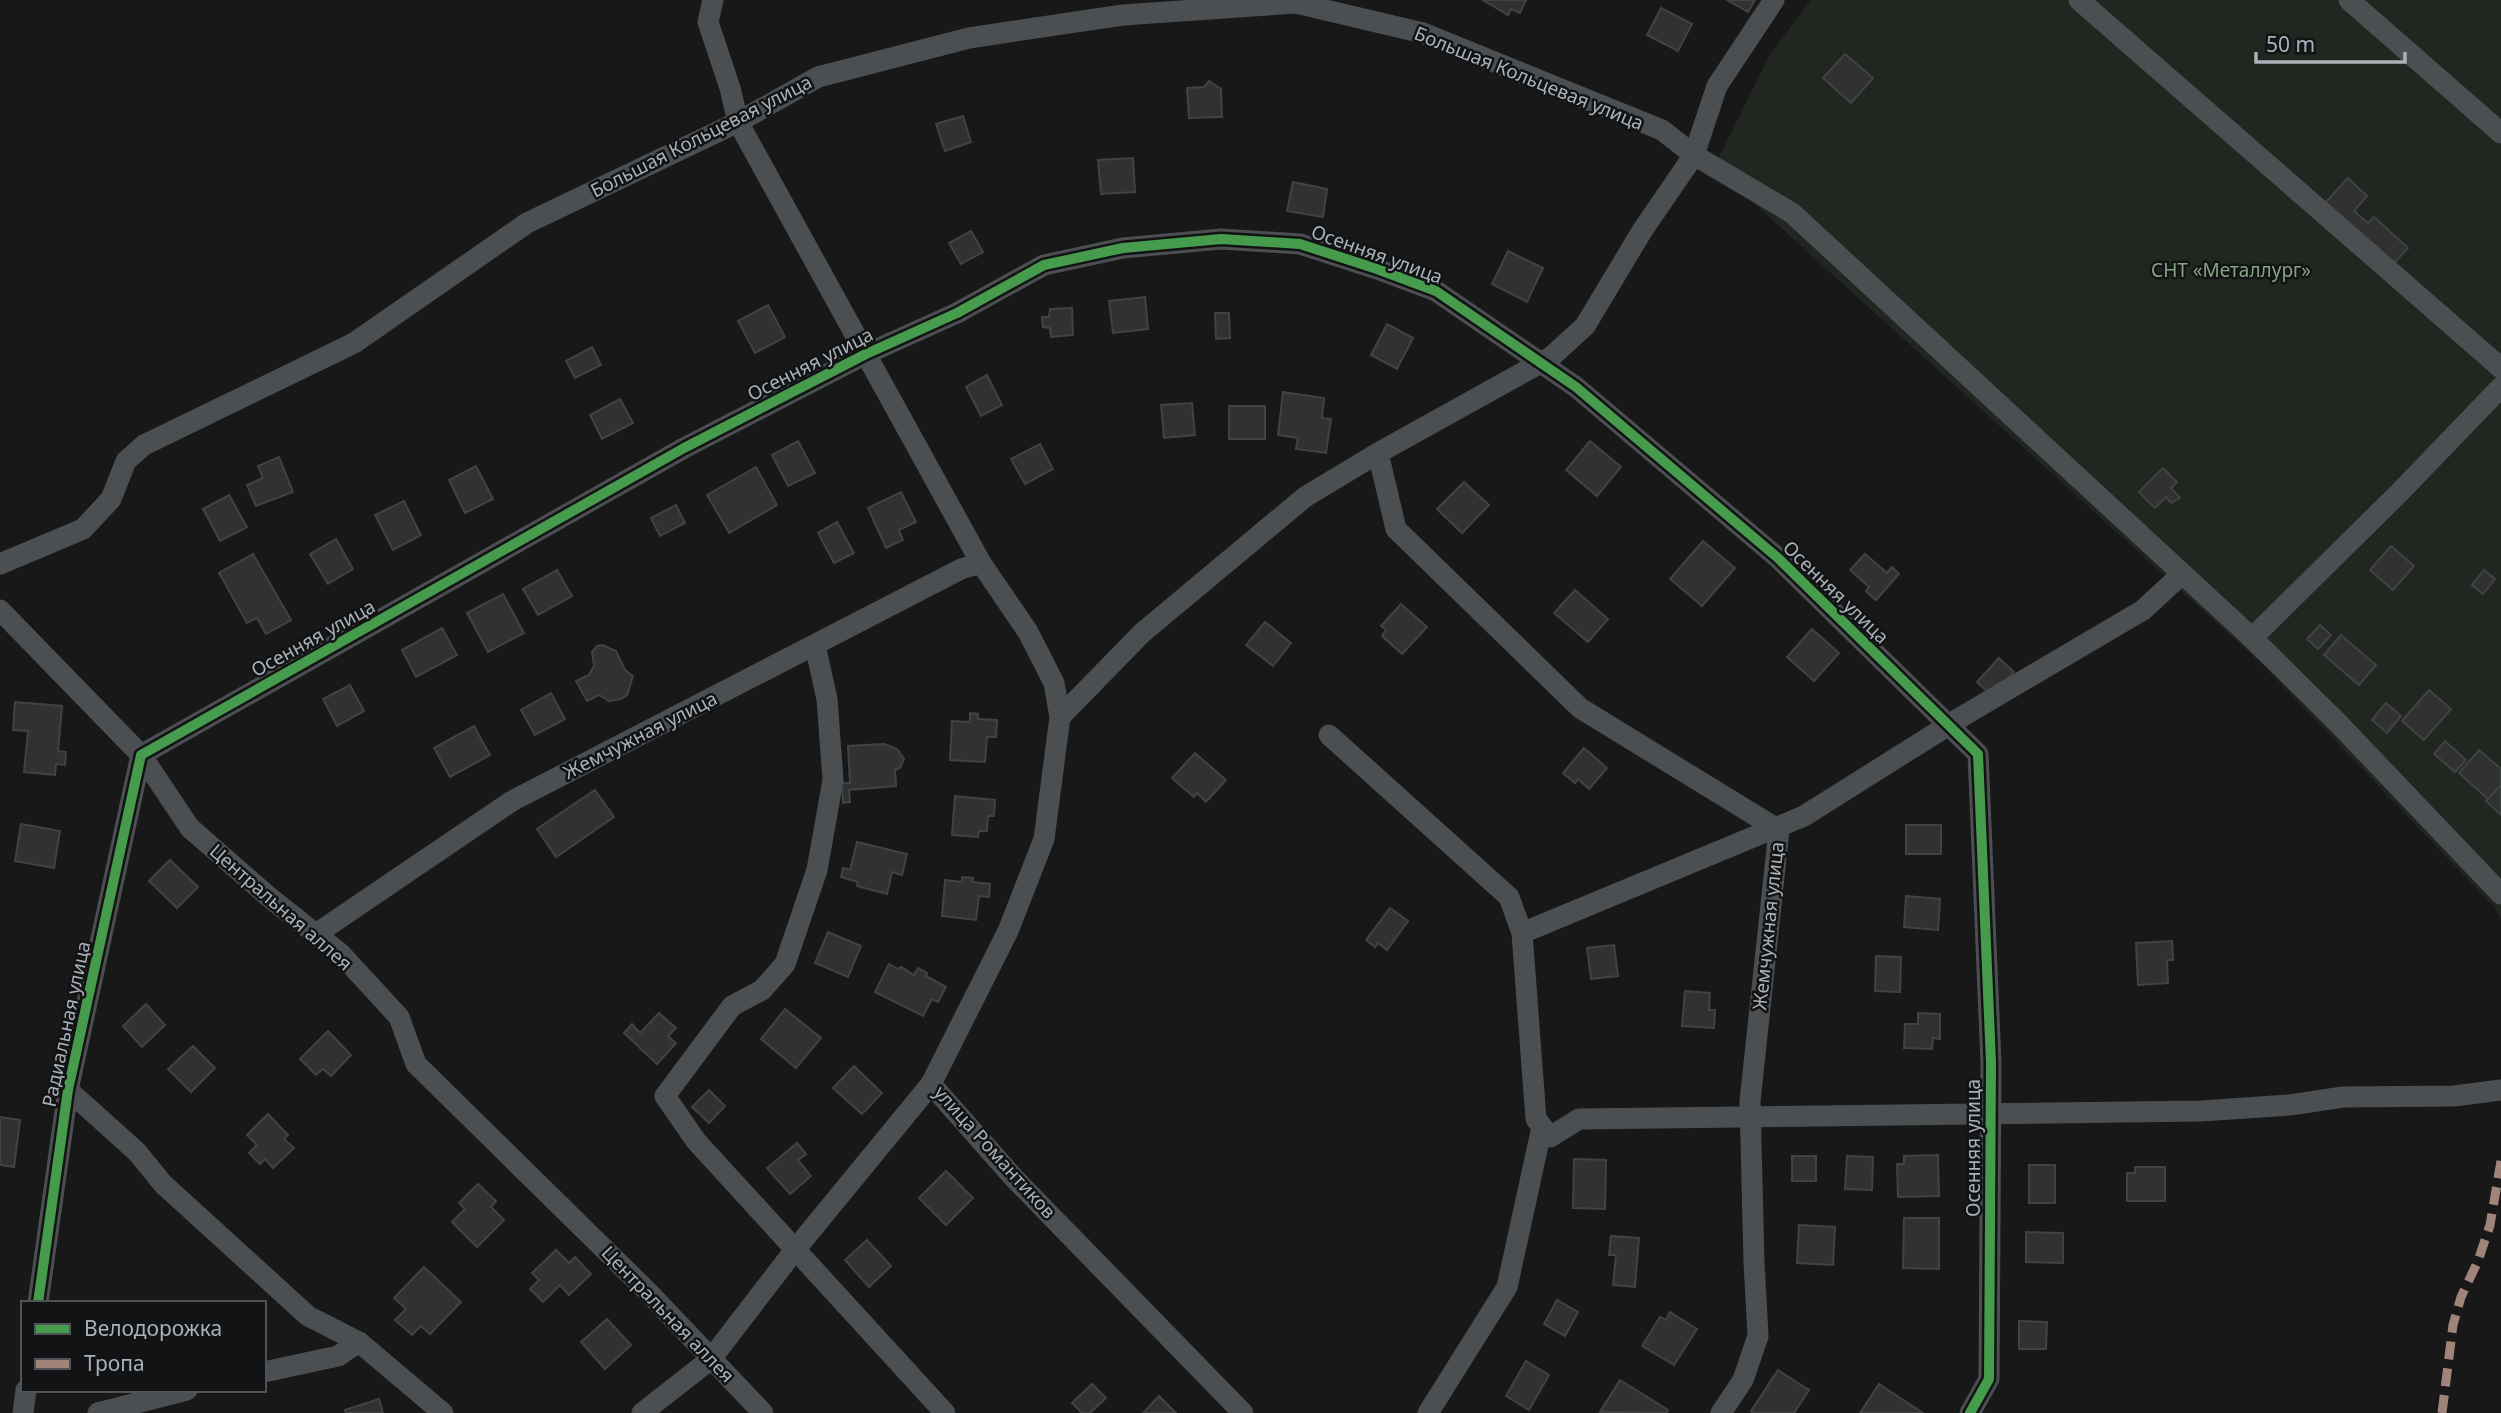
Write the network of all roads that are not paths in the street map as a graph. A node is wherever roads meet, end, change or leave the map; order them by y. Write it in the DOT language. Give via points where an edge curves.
graph roads {
  1 [pos="713,0"];
  2 [pos="1774,0"];
  3 [pos="2079,0"];
  4 [pos="2349,0"];
  5 [pos="738,122"];
  6 [pos="2501,133"];
  7 [pos="1694,155"];
  8 [pos="866,354"];
  9 [pos="1541,363"];
  10 [pos="2501,368"];
  11 [pos="2501,387"];
  12 [pos="1378,453"];
  13 [pos="981,563"];
  14 [pos="0,564"];
  15 [pos="2182,573"];
  16 [pos="0,610"];
  17 [pos="2252,638"];
  18 [pos="815,645"];
  19 [pos="1060,717"];
  20 [pos="1949,725"];
  21 [pos="1329,735"];
  22 [pos="141,755"];
  23 [pos="1775,828"];
  24 [pos="2501,894"];
  25 [pos="1522,933"];
  26 [pos="316,934"];
  27 [pos="931,1084"];
  28 [pos="68,1090"];
  29 [pos="2501,1090"];
  30 [pos="1990,1114"];
  31 [pos="1750,1117"];
  32 [pos="1542,1127"];
  33 [pos="794,1251"];
  34 [pos="38,1301"];
  35 [pos="359,1342"];
  36 [pos="711,1359"];
  37 [pos="266,1373"];
  38 [pos="26,1392"];
  39 [pos="179,1392"];
  40 [pos="23,1413"];
  41 [pos="98,1413"];
  42 [pos="443,1413"];
  43 [pos="642,1413"];
  44 [pos="763,1413"];
  45 [pos="944,1413"];
  46 [pos="1243,1413"];
  47 [pos="1428,1413"];
  48 [pos="1721,1413"];
  49 [pos="1970,1413"];
  1 -- 5 [label="street, улица Романтиков" via="708,22"];
  2 -- 7 [label="street" via="1717,86"];
  3 -- 10 [label="street"];
  4 -- 6 [label="street"];
  5 -- 7 [label="street, Большая Кольцевая улица" via="818,76 969,38 1123,15 1296,4 1423,33 1662,130"];
  5 -- 8 [label="street, улица Романтиков"];
  5 -- 14 [label="street, Большая Кольцевая улица" via="527,223 354,342 144,445 126,461 111,499 83,529"];
  7 -- 9 [label="street" via="1585,326"];
  7 -- 15 [label="street, Большая Кольцевая улица" via="1793,213"];
  8 -- 9 [label="street, Осенняя улица" via="957,313 1044,265 1123,248 1221,239 1300,244 1436,291"];
  8 -- 13 [label="street, улица Романтиков"];
  8 -- 22 [label="street, Осенняя улица" via="684,448"];
  9 -- 12 [label="street"];
  9 -- 20 [label="street, Осенняя улица" via="1576,387 1778,558"];
  11 -- 17 [label="street"];
  12 -- 19 [label="street" via="1305,497 1184,597"];
  12 -- 23 [label="street, Жемчужная улица" via="1396,529 1580,708"];
  13 -- 18 [label="street, Жемчужная улица"];
  13 -- 19 [label="street, улица Романтиков" via="1028,632 1054,683"];
  15 -- 17 [label="street, Большая Кольцевая улица"];
  15 -- 20 [label="street" via="2143,610"];
  16 -- 22 [label="street, Центральная аллея"];
  17 -- 24 [label="street, Большая Кольцевая улица"];
  18 -- 26 [label="street, Жемчужная улица" via="512,801"];
  18 -- 33 [label="street" via="827,699 833,780 817,870 785,964 762,990 732,1006 665,1096 696,1141"];
  19 -- 27 [label="street, улица Романтиков" via="1044,839 1009,931"];
  20 -- 23 [label="street" via="1804,816"];
  20 -- 30 [label="street, Осенняя улица" via="1978,754"];
  21 -- 25 [label="street" via="1509,897"];
  22 -- 26 [label="street, Центральная аллея" via="190,828"];
  22 -- 28 [label="street, Радиальная улица"];
  23 -- 25 [label="street"];
  23 -- 31 [label="street, Жемчужная улица" via="1779,830"];
  25 -- 32 [label="street" via="1536,1119"];
  26 -- 36 [label="street, Центральная аллея" via="341,954 399,1017 416,1064"];
  27 -- 33 [label="street"];
  27 -- 46 [label="street, улица Романтиков" via="1014,1178"];
  28 -- 34 [label="street, Радиальная улица"];
  28 -- 35 [label="street, Радиальная улица" via="308,1316"];
  29 -- 30 [label="street" via="2455,1096 2343,1097 2201,1111"];
  30 -- 31 [label="street"];
  30 -- 49 [label="street, Осенняя улица" via="1989,1379"];
  31 -- 32 [label="street" via="1579,1119 1550,1137"];
  31 -- 48 [label="street, Жемчужная улица" via="1758,1336 1743,1380"];
  32 -- 47 [label="street" via="1507,1287"];
  33 -- 36 [label="street"];
  33 -- 45 [label="street"];
  35 -- 37 [label="street" via="338,1356"];
  35 -- 42 [label="street, Радиальная улица"];
  36 -- 43 [label="street"];
  36 -- 44 [label="street, Центральная аллея"];
  38 -- 40 [label="street"];
  39 -- 41 [label="street"];
}
